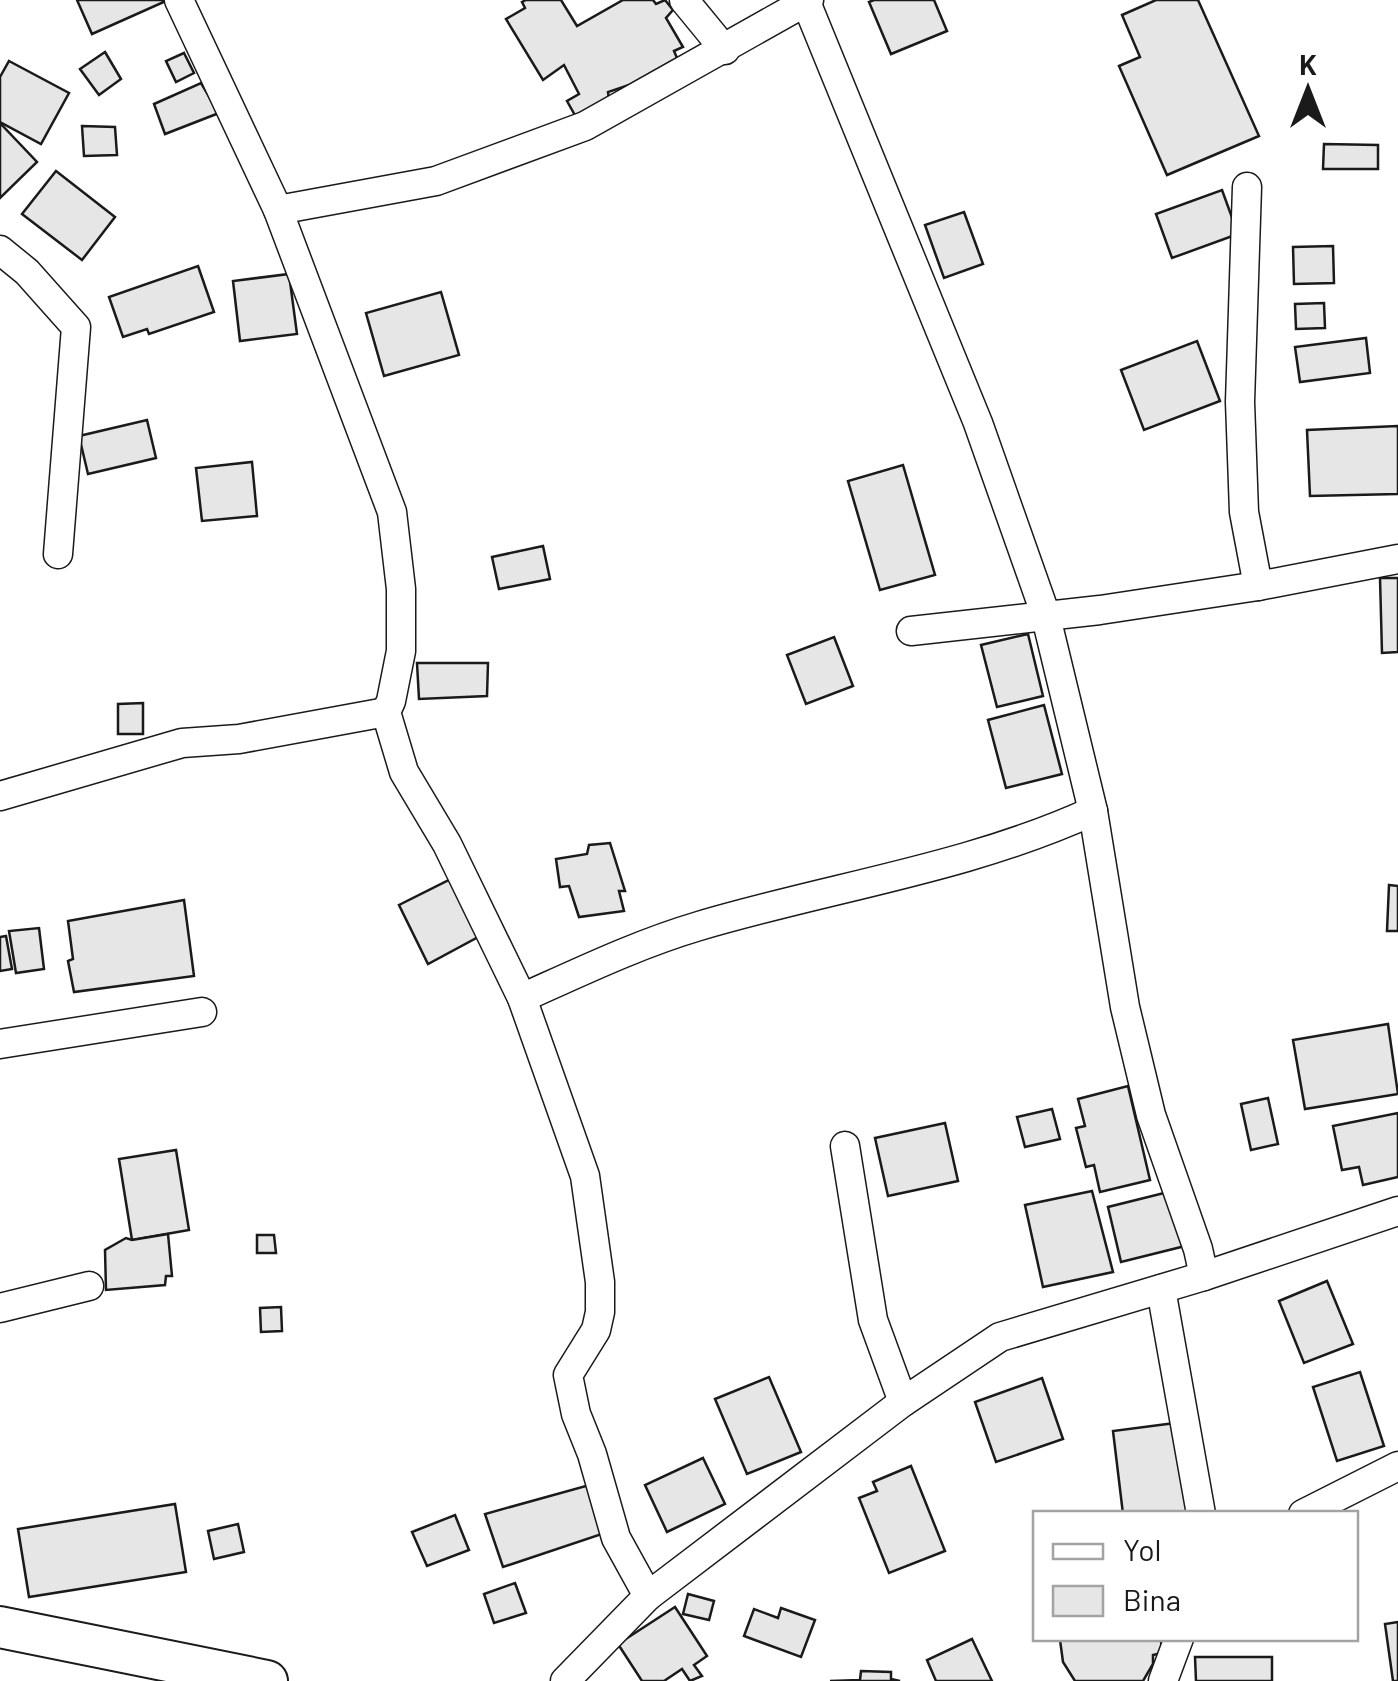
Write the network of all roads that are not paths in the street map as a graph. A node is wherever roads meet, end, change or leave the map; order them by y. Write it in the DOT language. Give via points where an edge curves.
graph roads {
  1 [pos="180,0"];
  2 [pos="684,0"];
  3 [pos="807,1"];
  4 [pos="724,50"];
  5 [pos="1246,187"];
  6 [pos="278,210"];
  7 [pos="0,250"];
  8 [pos="58,554"];
  9 [pos="1398,559"];
  10 [pos="1258,586"];
  11 [pos="1045,614"];
  12 [pos="911,631"];
  13 [pos="386,712"];
  14 [pos="0,796"];
  15 [pos="1093,810"];
  16 [pos="522,998"];
  17 [pos="202,1012"];
  18 [pos="0,1044"];
  19 [pos="845,1146"];
  20 [pos="1398,1211"];
  21 [pos="1204,1276"];
  22 [pos="89,1286"];
  23 [pos="1161,1289"];
  24 [pos="0,1308"];
  25 [pos="902,1402"];
  26 [pos="1398,1466"];
  27 [pos="1200,1511"];
  28 [pos="1309,1511"];
  29 [pos="648,1596"];
  30 [pos="0,1627"];
  31 [pos="1178,1641"];
  32 [pos="266,1681"];
  33 [pos="564,1681"];
  34 [pos="1163,1681"];
  1 -- 6 [label="street"];
  2 -- 4 [label="street"];
  3 -- 4 [label="street"];
  3 -- 11 [label="street" via="978,422"];
  4 -- 6 [label="street" via="585,126 436,181"];
  5 -- 10 [label="street" via="1240,421 1244,512"];
  6 -- 13 [label="street" via="392,512 401,651"];
  7 -- 8 [label="street" via="76,328"];
  9 -- 10 [label="street"];
  10 -- 11 [label="street"];
  11 -- 12 [label="street"];
  11 -- 15 [label="street"];
  13 -- 14 [label="street" via="239,739 182,742"];
  13 -- 16 [label="street" via="404,772"];
  15 -- 16 [label="street" via="996,848 696,926"];
  15 -- 21 [label="street" via="1151,1115"];
  16 -- 29 [label="street" via="585,1176 594,1228 600,1312 568,1376 576,1414 616,1538"];
  17 -- 18 [label="street"];
  19 -- 25 [label="street" via="873,1320"];
  20 -- 21 [label="street"];
  21 -- 23 [label="street"];
  22 -- 24 [label="street"];
  23 -- 25 [label="street" via="1000,1337"];
  23 -- 27 [label="street"];
  25 -- 29 [label="street"];
  26 -- 28 [label="street"];
  29 -- 33 [label="street"];
  30 -- 32 [label="street"];
  31 -- 34 [label="street"];
}
